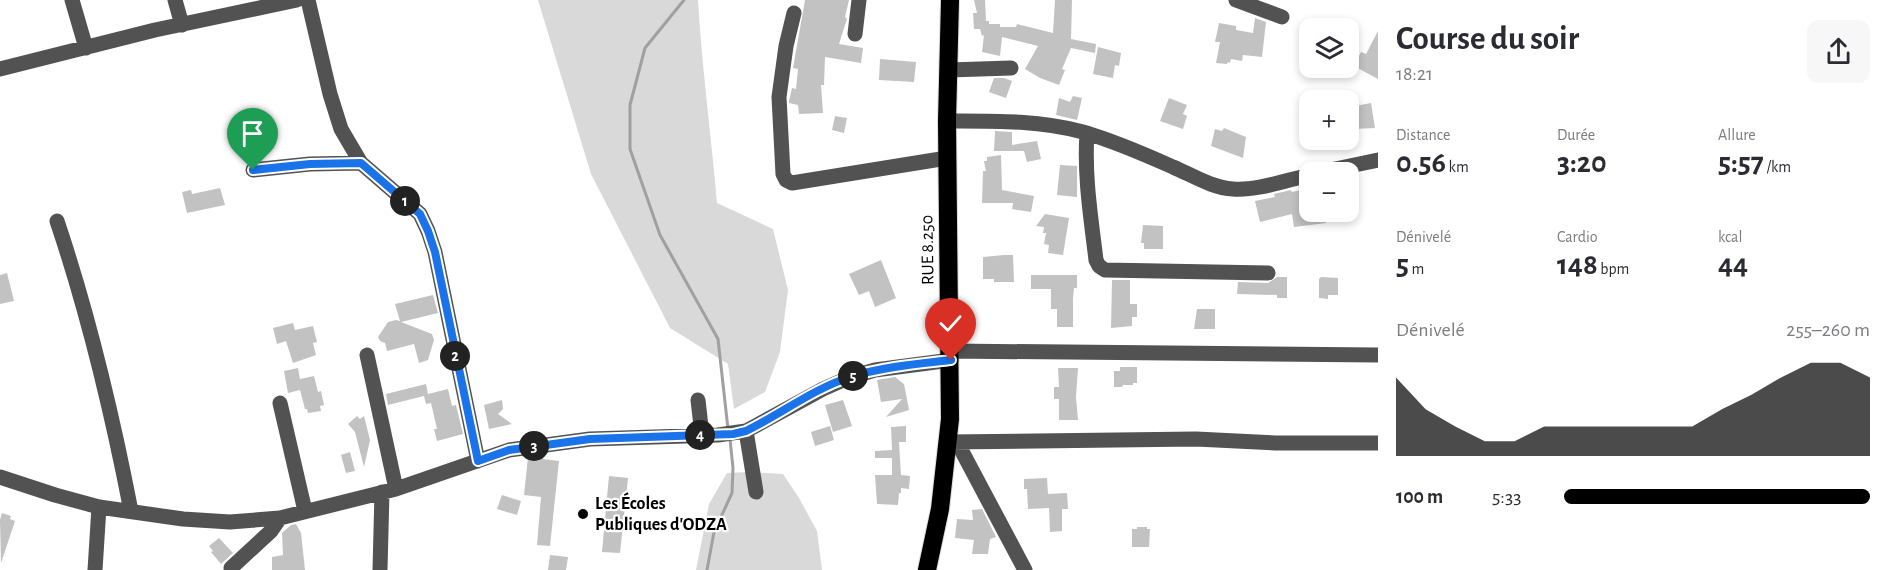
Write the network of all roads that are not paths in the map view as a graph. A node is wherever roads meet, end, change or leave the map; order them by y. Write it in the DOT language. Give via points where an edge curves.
graph roads {
  1 [pos="72,0"];
  2 [pos="175,0"];
  3 [pos="308,0"];
  4 [pos="859,0"];
  5 [pos="950,0"];
  6 [pos="1236,0"];
  7 [pos="287,1"];
  8 [pos="794,13"];
  9 [pos="1282,18"];
  10 [pos="182,25"];
  11 [pos="855,34"];
  12 [pos="86,48"];
  13 [pos="1011,68"];
  14 [pos="0,69"];
  15 [pos="949,70"];
  16 [pos="947,121"];
  17 [pos="1087,134"];
  18 [pos="947,158"];
  19 [pos="1378,160"];
  20 [pos="361,163"];
  21 [pos="1359,164"];
  22 [pos="253,170"];
  23 [pos="1299,177"];
  24 [pos="57,220"];
  25 [pos="1268,273"];
  26 [pos="950,355"];
  27 [pos="367,356"];
  28 [pos="1378,356"];
  29 [pos="699,400"];
  30 [pos="280,404"];
  31 [pos="746,431"];
  32 [pos="702,435"];
  33 [pos="952,442"];
  34 [pos="1378,443"];
  35 [pos="478,461"];
  36 [pos="0,477"];
  37 [pos="389,490"];
  38 [pos="756,492"];
  39 [pos="99,507"];
  40 [pos="131,511"];
  41 [pos="304,511"];
  42 [pos="280,518"];
  43 [pos="231,568"];
  44 [pos="95,570"];
  45 [pos="380,570"];
  46 [pos="927,570"];
  47 [pos="1025,570"];
  1 -- 12 [label="street"];
  2 -- 10 [label="street"];
  3 -- 20 [label="street" via="341,129"];
  4 -- 11 [label="street"];
  5 -- 15 [label="highway, RUE 8.250"];
  6 -- 9 [label="street"];
  7 -- 10 [label="street"];
  8 -- 18 [label="street" via="779,97 786,180 792,183"];
  10 -- 12 [label="street"];
  12 -- 14 [label="street"];
  13 -- 15 [label="street"];
  15 -- 16 [label="highway, RUE 8.250"];
  16 -- 17 [label="street" via="1041,124"];
  16 -- 18 [label="highway, RUE 8.250"];
  17 -- 23 [label="street" via="1231,189"];
  17 -- 25 [label="street" via="1088,190 1099,266 1105,270"];
  18 -- 26 [label="highway, RUE 8.250"];
  19 -- 21 [label="street"];
  20 -- 22 [label="street"];
  20 -- 35 [label="street" via="420,214 428,231"];
  24 -- 40 [label="street" via="102,373"];
  26 -- 28 [label="street"];
  26 -- 31 [label="street" via="848,378"];
  26 -- 33 [label="highway, RUE 8.250"];
  27 -- 37 [label="street"];
  29 -- 32 [label="street"];
  30 -- 41 [label="street"];
  31 -- 32 [label="street"];
  31 -- 38 [label="street"];
  32 -- 35 [label="street" via="590,439 509,450"];
  33 -- 34 [label="street"];
  33 -- 46 [label="highway, RUE 8.250"];
  33 -- 47 [label="street"];
  35 -- 37 [label="street"];
  36 -- 39 [label="street"];
  37 -- 41 [label="street"];
  37 -- 45 [label="street"];
  39 -- 40 [label="street"];
  39 -- 44 [label="street"];
  40 -- 42 [label="street" via="230,522"];
  41 -- 42 [label="street"];
  42 -- 43 [label="street"];
}
